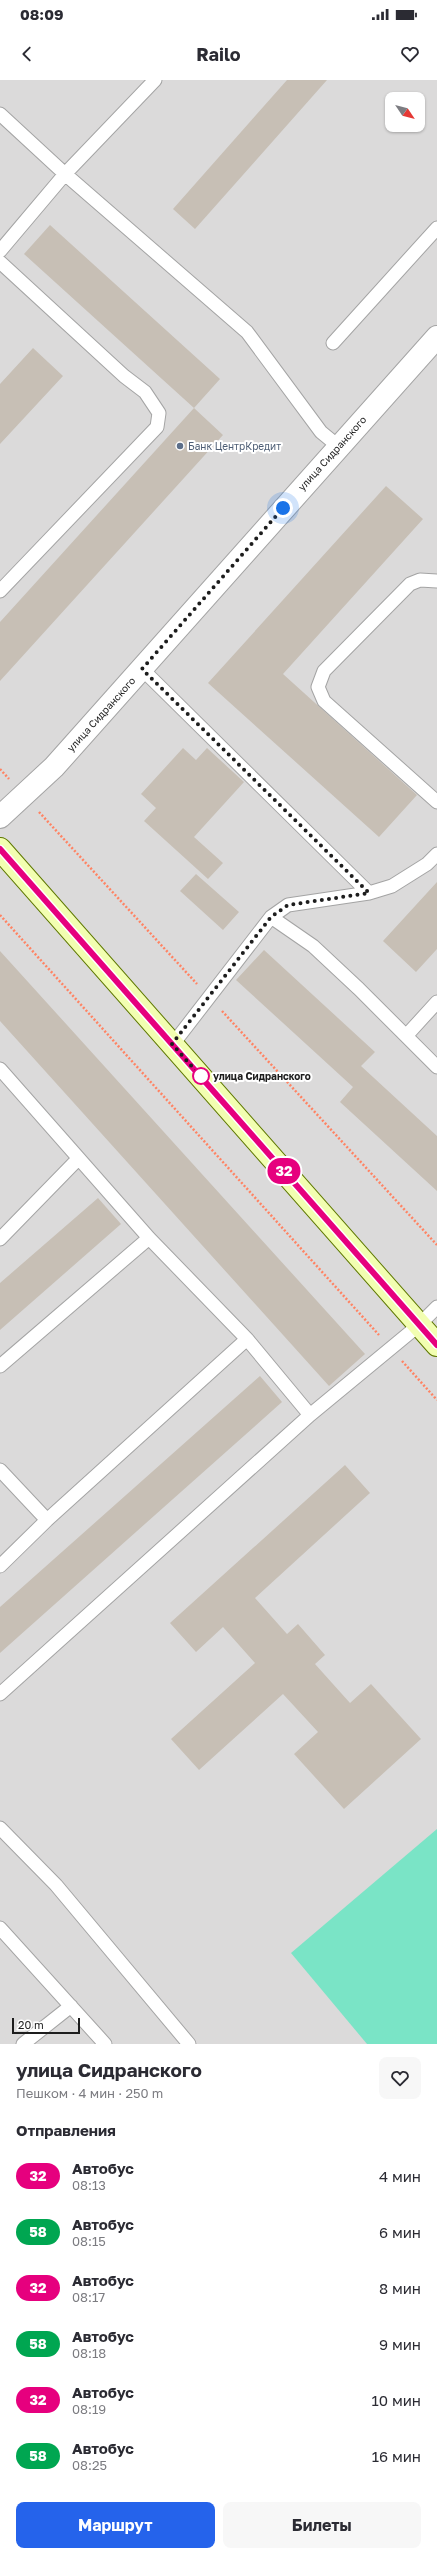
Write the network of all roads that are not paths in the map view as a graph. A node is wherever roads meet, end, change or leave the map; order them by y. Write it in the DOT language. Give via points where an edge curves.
graph roads {
  1 [pos="155,80"];
  2 [pos="0,114"];
  3 [pos="65,174"];
  4 [pos="437,228"];
  5 [pos="0,251"];
  6 [pos="0,262"];
  7 [pos="437,337"];
  8 [pos="334,343"];
  9 [pos="338,446"];
  10 [pos="437,581"];
  11 [pos="1,588"];
  12 [pos="142,669"];
  13 [pos="437,802"];
  14 [pos="0,817"];
  15 [pos="0,849"];
  16 [pos="437,854"];
  17 [pos="369,893"];
  18 [pos="271,917"];
  19 [pos="437,1002"];
  20 [pos="406,1036"];
  21 [pos="172,1044"];
  22 [pos="437,1068"];
  23 [pos="0,1069"];
  24 [pos="78,1159"];
  25 [pos="149,1238"];
  26 [pos="0,1239"];
  27 [pos="437,1307"];
  28 [pos="419,1325"];
  29 [pos="246,1339"];
  30 [pos="437,1345"];
  31 [pos="0,1366"];
  32 [pos="310,1415"];
  33 [pos="0,1470"];
  34 [pos="47,1520"];
  35 [pos="0,1566"];
  36 [pos="0,1694"];
  37 [pos="0,1828"];
  38 [pos="0,1928"];
  39 [pos="71,2006"];
  40 [pos="23,2044"];
  41 [pos="105,2044"];
  42 [pos="189,2044"];
  1 -- 3 [label="lane"];
  2 -- 3 [label="lane"];
  3 -- 5 [label="lane"];
  3 -- 9 [label="lane" via="247,332 321,432"];
  4 -- 8 [label="lane"];
  6 -- 11 [label="lane" via="118,371 145,392 159,413 157,427"];
  7 -- 9 [label="street, улица Сидранского"];
  9 -- 12 [label="street, улица Сидранского"];
  10 -- 13 [label="lane" via="420,580 410,584 324,671 318,687 324,701"];
  12 -- 14 [label="street, улица Сидранского" via="54,767"];
  12 -- 17 [label="lane"];
  15 -- 21 [label="street"];
  16 -- 17 [label="lane" via="428,864 392,886"];
  17 -- 18 [label="lane" via="288,905"];
  18 -- 20 [label="lane" via="313,946"];
  18 -- 21 [label="lane"];
  19 -- 20 [label="lane"];
  20 -- 22 [label="lane"];
  21 -- 28 [label="street"];
  23 -- 24 [label="lane"];
  24 -- 25 [label="lane"];
  24 -- 26 [label="lane"];
  25 -- 29 [label="lane"];
  25 -- 31 [label="lane"];
  27 -- 28 [label="lane"];
  28 -- 30 [label="street"];
  28 -- 32 [label="lane"];
  29 -- 32 [label="lane"];
  29 -- 34 [label="lane"];
  32 -- 36 [label="lane"];
  33 -- 34 [label="lane"];
  34 -- 35 [label="lane"];
  37 -- 42 [label="lane" via="56,1885"];
  38 -- 39 [label="lane"];
  39 -- 40 [label="lane"];
  39 -- 41 [label="lane"];
}
